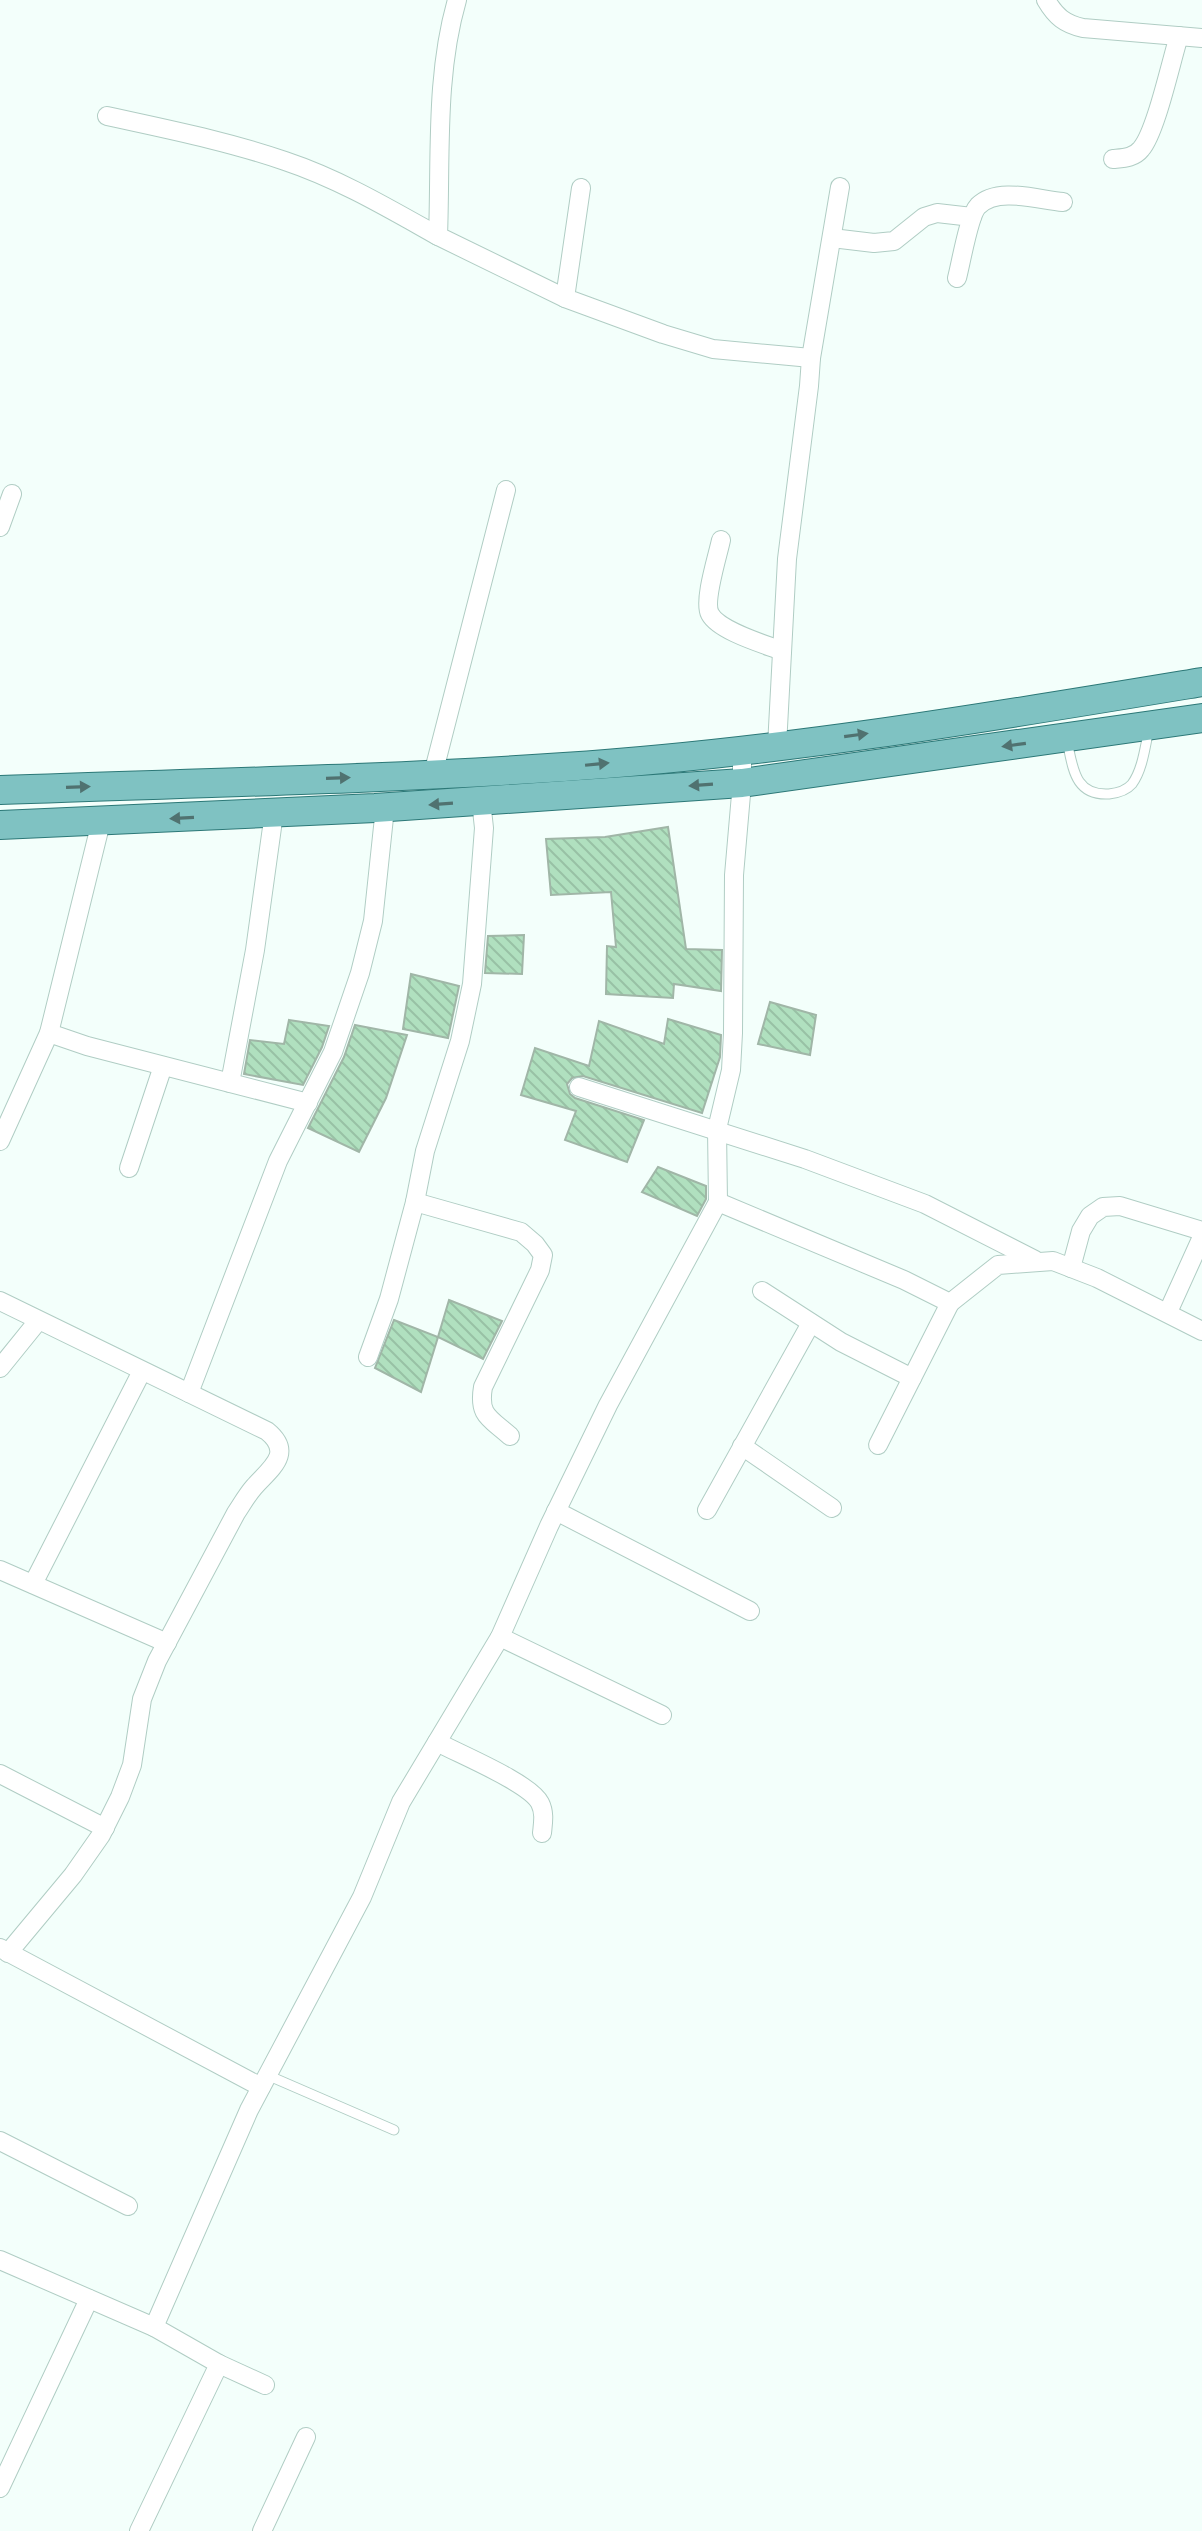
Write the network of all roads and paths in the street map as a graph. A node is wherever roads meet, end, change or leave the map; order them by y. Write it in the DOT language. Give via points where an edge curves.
graph roads {
  1 [pos="457,0"];
  2 [pos="1046,0"];
  3 [pos="1179,36"];
  4 [pos="1202,38"];
  5 [pos="107,116"];
  6 [pos="1113,159"];
  7 [pos="840,187"];
  8 [pos="581,188"];
  9 [pos="1063,202"];
  10 [pos="972,217"];
  11 [pos="438,236"];
  12 [pos="832,238"];
  13 [pos="957,278"];
  14 [pos="565,298"];
  15 [pos="811,358"];
  16 [pos="506,490"];
  17 [pos="12,494"];
  18 [pos="0,527"];
  19 [pos="721,540"];
  20 [pos="782,651"];
  21 [pos="1202,682"];
  22 [pos="1202,718"];
  23 [pos="1150,725"];
  24 [pos="1066,738"];
  25 [pos="777,746"];
  26 [pos="742,750"];
  27 [pos="433,774"];
  28 [pos="742,783"];
  29 [pos="0,790"];
  30 [pos="481,801"];
  31 [pos="385,808"];
  32 [pos="274,813"];
  33 [pos="101,822"];
  34 [pos="0,825"];
  35 [pos="49,1033"];
  36 [pos="163,1066"];
  37 [pos="230,1083"];
  38 [pos="579,1087"];
  39 [pos="308,1103"];
  40 [pos="717,1129"];
  41 [pos="0,1141"];
  42 [pos="129,1168"];
  43 [pos="415,1202"];
  44 [pos="718,1202"];
  45 [pos="1202,1231"];
  46 [pos="1202,1237"];
  47 [pos="1037,1262"];
  48 [pos="1071,1268"];
  49 [pos="762,1291"];
  50 [pos="0,1301"];
  51 [pos="950,1303"];
  52 [pos="1168,1312"];
  53 [pos="38,1321"];
  54 [pos="811,1323"];
  55 [pos="1202,1331"];
  56 [pos="368,1357"];
  57 [pos="0,1368"];
  58 [pos="142,1371"];
  59 [pos="912,1378"];
  60 [pos="189,1393"];
  61 [pos="510,1436"];
  62 [pos="878,1445"];
  63 [pos="742,1446"];
  64 [pos="832,1508"];
  65 [pos="707,1510"];
  66 [pos="556,1511"];
  67 [pos="0,1570"];
  68 [pos="33,1584"];
  69 [pos="750,1611"];
  70 [pos="500,1637"];
  71 [pos="167,1643"];
  72 [pos="662,1715"];
  73 [pos="437,1742"];
  74 [pos="0,1774"];
  75 [pos="105,1828"];
  76 [pos="542,1833"];
  77 [pos="4,1950"];
  78 [pos="264,2081"];
  79 [pos="394,2130"];
  80 [pos="4,2143"];
  81 [pos="0,2163"];
  82 [pos="128,2206"];
  83 [pos="0,2260"];
  84 [pos="89,2299"];
  85 [pos="154,2327"];
  86 [pos="219,2364"];
  87 [pos="265,2385"];
  88 [pos="306,2437"];
  89 [pos="0,2488"];
  90 [pos="139,2531"];
  91 [pos="262,2531"];
  1 -- 11 [label="street" via="442,76"];
  2 -- 3 [label="street" via="1067,24"];
  3 -- 4 [label="street"];
  3 -- 6 [label="street" via="1142,149"];
  5 -- 11 [label="street" via="284,161 334,180"];
  7 -- 12 [label="street"];
  8 -- 14 [label="street"];
  9 -- 10 [label="street" via="989,198"];
  10 -- 12 [label="street" via="937,213 894,241"];
  10 -- 13 [label="street"];
  11 -- 14 [label="street"];
  12 -- 15 [label="street"];
  14 -- 15 [label="street" via="713,349"];
  15 -- 20 [label="street" via="787,559"];
  16 -- 27 [label="street"];
  17 -- 18 [label="street"];
  19 -- 20 [label="street" via="709,613 721,626"];
  20 -- 25 [label="street"];
  25 -- 21 [label="main road, one-way"];
  22 -- 23 [label="main road"];
  23 -- 24 [label="main road"];
  23 -- 24 [label="lane" via="1138,772 1120,793 1103,794 1078,783"];
  24 -- 28 [label="main road, one-way"];
  25 -- 26 [label="main road"];
  27 -- 26 [label="main road, one-way"];
  26 -- 28 [label="street"];
  29 -- 27 [label="main road, one-way"];
  28 -- 30 [label="main road, one-way"];
  28 -- 40 [label="street" via="734,875 731,1070"];
  30 -- 31 [label="main road, one-way"];
  30 -- 43 [label="street" via="483,842 472,984"];
  31 -- 32 [label="main road"];
  31 -- 39 [label="street" via="373,921 360,973 333,1052"];
  32 -- 33 [label="main road, one-way"];
  32 -- 37 [label="street"];
  33 -- 34 [label="main road"];
  33 -- 35 [label="street"];
  35 -- 36 [label="street"];
  35 -- 41 [label="street"];
  36 -- 37 [label="street"];
  36 -- 42 [label="street"];
  37 -- 39 [label="street"];
  38 -- 40 [label="street"];
  39 -- 60 [label="street" via="272,1175"];
  40 -- 44 [label="street"];
  40 -- 47 [label="street" via="925,1204"];
  43 -- 56 [label="street"];
  43 -- 61 [label="street" via="521,1232 543,1255 483,1387 484,1413"];
  44 -- 51 [label="street"];
  44 -- 66 [label="street"];
  45 -- 48 [label="street" via="1120,1206 1103,1207 1081,1231"];
  46 -- 52 [label="street"];
  47 -- 48 [label="street"];
  47 -- 51 [label="street" via="998,1265"];
  48 -- 52 [label="street"];
  49 -- 54 [label="street"];
  50 -- 53 [label="street"];
  51 -- 59 [label="street"];
  52 -- 55 [label="street"];
  53 -- 57 [label="street"];
  53 -- 58 [label="street"];
  54 -- 59 [label="street"];
  54 -- 63 [label="street"];
  58 -- 60 [label="street"];
  58 -- 68 [label="street"];
  59 -- 62 [label="street"];
  60 -- 71 [label="street" via="267,1431 280,1449 278,1460 236,1513"];
  63 -- 64 [label="street"];
  63 -- 65 [label="street"];
  66 -- 69 [label="street"];
  66 -- 70 [label="street"];
  67 -- 68 [label="street"];
  68 -- 71 [label="street"];
  70 -- 72 [label="street"];
  70 -- 73 [label="street"];
  71 -- 75 [label="street" via="142,1699 132,1765"];
  73 -- 76 [label="street" via="539,1799"];
  73 -- 78 [label="street" via="401,1802 362,1897"];
  74 -- 75 [label="street"];
  75 -- 77 [label="street" via="73,1875"];
  77 -- 78 [label="street"];
  78 -- 79 [label="lane"];
  78 -- 85 [label="street"];
  80 -- 81 [label="street"];
  80 -- 82 [label="street"];
  83 -- 84 [label="street"];
  84 -- 85 [label="street"];
  84 -- 89 [label="street"];
  85 -- 86 [label="street"];
  86 -- 87 [label="street"];
  86 -- 90 [label="street"];
  88 -- 91 [label="street"];
}
